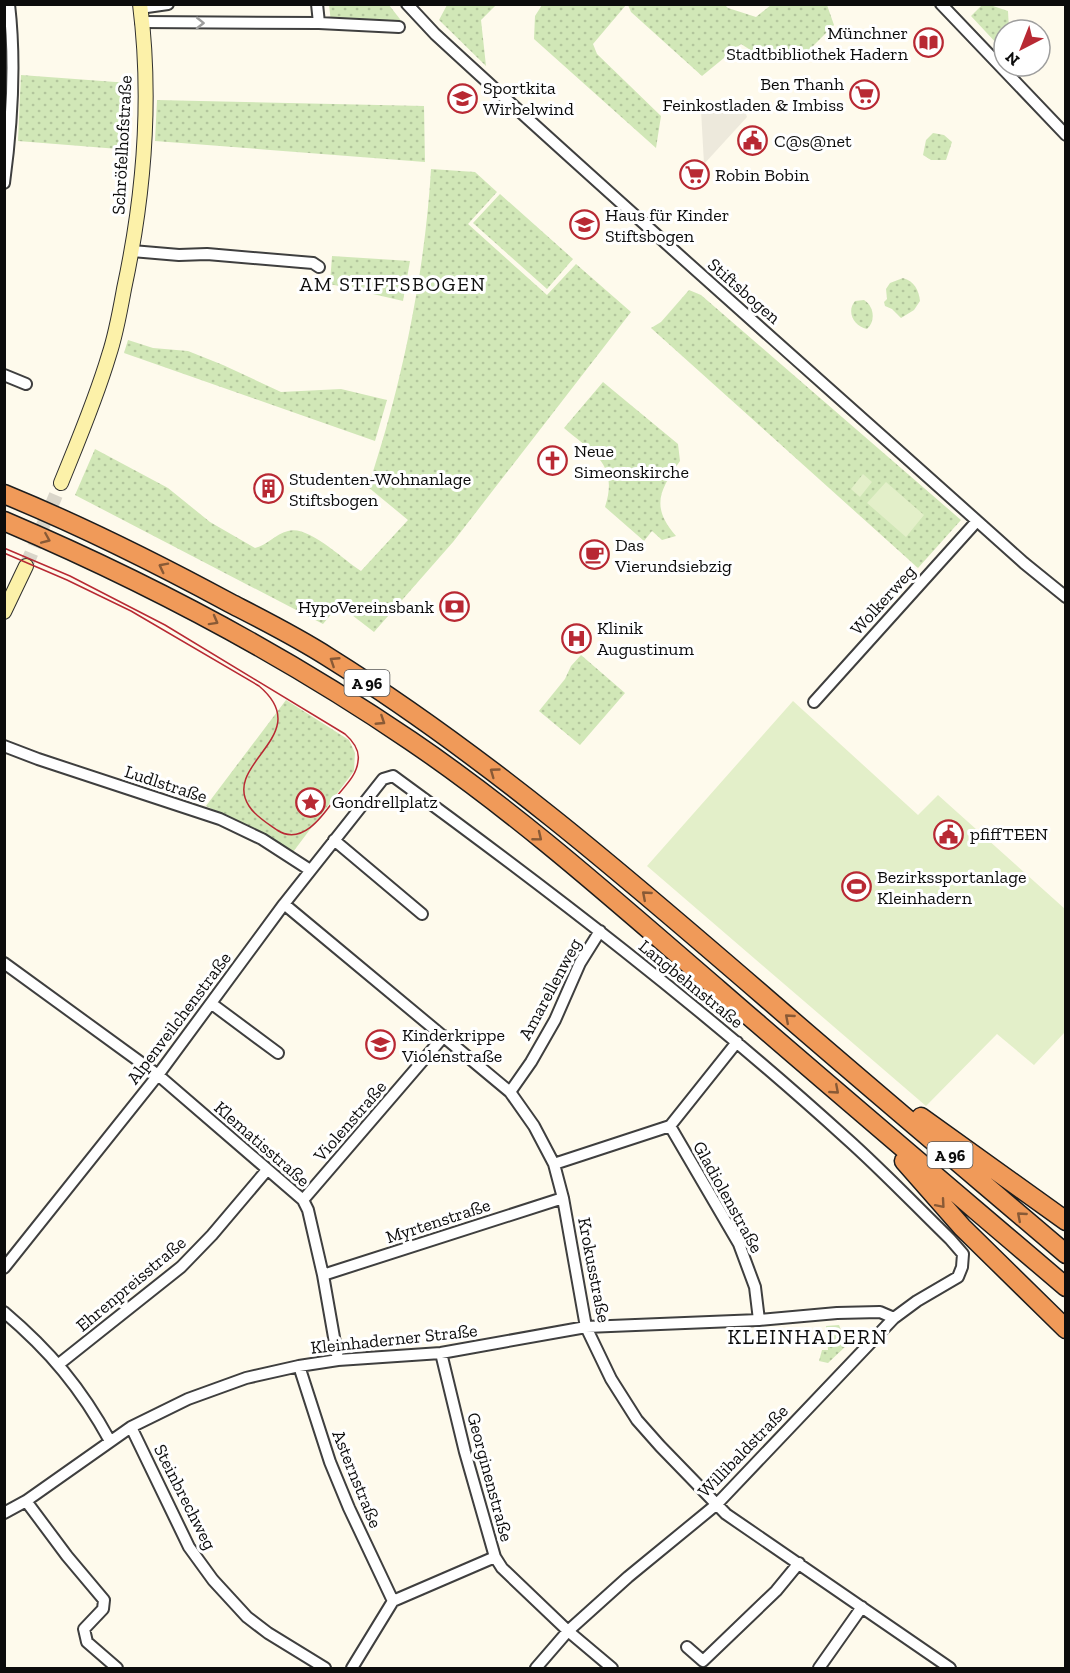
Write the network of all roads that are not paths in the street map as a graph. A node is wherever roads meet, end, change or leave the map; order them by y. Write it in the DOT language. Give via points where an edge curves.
graph roads {
  1 [pos="9,4"];
  2 [pos="168,4"];
  3 [pos="317,4"];
  4 [pos="407,4"];
  5 [pos="941,4"];
  6 [pos="140,11"];
  7 [pos="319,23"];
  8 [pos="399,27"];
  9 [pos="1065,135"];
  10 [pos="4,183"];
  11 [pos="132,251"];
  12 [pos="319,267"];
  13 [pos="4,375"];
  14 [pos="26,384"];
  15 [pos="61,483"];
  16 [pos="4,494"];
  17 [pos="4,521"];
  18 [pos="977,521"];
  19 [pos="26,566"];
  20 [pos="1065,597"];
  21 [pos="4,612"];
  22 [pos="814,702"];
  23 [pos="4,746"];
  24 [pos="377,786"];
  25 [pos="334,840"];
  26 [pos="310,870"];
  27 [pos="284,904"];
  28 [pos="422,914"];
  29 [pos="600,931"];
  30 [pos="4,963"];
  31 [pos="212,1004"];
  32 [pos="444,1036"];
  33 [pos="737,1042"];
  34 [pos="278,1053"];
  35 [pos="834,1057"];
  36 [pos="158,1075"];
  37 [pos="510,1092"];
  38 [pos="861,1112"];
  39 [pos="670,1126"];
  40 [pos="554,1164"];
  41 [pos="267,1170"];
  42 [pos="563,1198"];
  43 [pos="303,1200"];
  44 [pos="1065,1221"];
  45 [pos="963,1254"];
  46 [pos="1065,1254"];
  47 [pos="4,1268"];
  48 [pos="323,1275"];
  49 [pos="1065,1287"];
  50 [pos="4,1312"];
  51 [pos="894,1318"];
  52 [pos="759,1320"];
  53 [pos="586,1327"];
  54 [pos="1065,1329"];
  55 [pos="441,1353"];
  56 [pos="338,1360"];
  57 [pos="59,1364"];
  58 [pos="298,1366"];
  59 [pos="131,1427"];
  60 [pos="110,1441"];
  61 [pos="26,1501"];
  62 [pos="717,1504"];
  63 [pos="4,1513"];
  64 [pos="495,1557"];
  65 [pos="799,1563"];
  66 [pos="393,1601"];
  67 [pos="862,1607"];
  68 [pos="568,1631"];
  69 [pos="687,1647"];
  70 [pos="117,1668"];
  71 [pos="325,1668"];
  72 [pos="352,1668"];
  73 [pos="536,1668"];
  74 [pos="612,1668"];
  75 [pos="819,1668"];
  76 [pos="950,1668"];
  1 -- 10 [label="street" via="11,129"];
  2 -- 6 [label="street"];
  3 -- 7 [label="street"];
  4 -- 18 [label="street, Stiftsbogen" via="601,186"];
  5 -- 9 [label="street"];
  6 -- 7 [label="street, one-way"];
  6 -- 11 [label="street, Schröfelhofstraße" via="145,123"];
  7 -- 8 [label="street"];
  11 -- 12 [label="street" via="313,263"];
  11 -- 15 [label="street, Schröfelhofstraße" via="109,354"];
  13 -- 14 [label="street"];
  35 -- 16 [label="highway, A 96, one-way" via="604,859 421,718 326,656 248,612 64,519"];
  17 -- 38 [label="highway, A 96, one-way" via="167,595 316,679 413,742 582,872"];
  18 -- 20 [label="street, Stiftsbogen"];
  18 -- 22 [label="street, Wolkerweg"];
  19 -- 21 [label="street"];
  23 -- 26 [label="street, Ludlstraße" via="220,819 262,839"];
  24 -- 25 [label="street, Alpenveilchenstraße"];
  24 -- 29 [label="street, Langbehnstraße" via="393,776"];
  25 -- 26 [label="street, Alpenveilchenstraße"];
  25 -- 28 [label="street"];
  26 -- 27 [label="street, Alpenveilchenstraße"];
  27 -- 31 [label="street, Alpenveilchenstraße"];
  27 -- 32 [label="street, Krokusstraße"];
  29 -- 33 [label="street, Langbehnstraße"];
  29 -- 37 [label="street, Amarellenweg" via="580,963 555,1020"];
  30 -- 36 [label="street, Klematisstraße"];
  31 -- 34 [label="street"];
  31 -- 36 [label="street, Alpenveilchenstraße"];
  32 -- 37 [label="street, Krokusstraße"];
  32 -- 43 [label="street, Violenstraße"];
  33 -- 39 [label="street"];
  33 -- 45 [label="street, Langbehnstraße" via="848,1139"];
  35 -- 44 [label="highway"];
  46 -- 35 [label="highway, A 96, one-way"];
  36 -- 41 [label="street, Klematisstraße"];
  36 -- 47 [label="street, Alpenveilchenstraße"];
  37 -- 40 [label="street, Krokusstraße"];
  38 -- 49 [label="highway, A 96"];
  38 -- 54 [label="highway, one-way" via="962,1227"];
  39 -- 40 [label="street"];
  39 -- 52 [label="street, Gladiolenstraße" via="739,1244 755,1287"];
  40 -- 42 [label="street, Krokusstraße"];
  41 -- 43 [label="street, Klematisstraße"];
  41 -- 57 [label="street, Ehrenpreisstraße" via="181,1267"];
  42 -- 48 [label="street, Myrtenstraße"];
  42 -- 53 [label="street, Krokusstraße"];
  43 -- 48 [label="street, Klematisstraße"];
  45 -- 51 [label="street, Willibaldstraße" via="958,1277"];
  48 -- 56 [label="street, Klematisstraße"];
  50 -- 57 [label="street"];
  51 -- 52 [label="street, Kleinhaderner Straße" via="880,1312"];
  51 -- 62 [label="street, Willibaldstraße"];
  52 -- 53 [label="street, Kleinhaderner Straße"];
  53 -- 55 [label="street, Kleinhaderner Straße"];
  53 -- 62 [label="street, Krokusstraße" via="611,1379 637,1420"];
  55 -- 56 [label="street, Kleinhaderner Straße"];
  55 -- 64 [label="street, Georginenstraße"];
  56 -- 58 [label="street, Kleinhaderner Straße"];
  57 -- 60 [label="street" via="91,1406"];
  58 -- 59 [label="street, Kleinhaderner Straße" via="246,1378 188,1399"];
  58 -- 66 [label="street, Asternstraße" via="348,1508"];
  59 -- 60 [label="street, Kleinhaderner Straße"];
  59 -- 71 [label="street, Steinbrechweg" via="189,1547 213,1580 247,1617"];
  60 -- 61 [label="street, Kleinhaderner Straße"];
  61 -- 63 [label="street, Kleinhaderner Straße"];
  61 -- 70 [label="street" via="104,1600 103,1609 84,1629 87,1642"];
  62 -- 65 [label="street, Krokusstraße"];
  62 -- 68 [label="street, Willibaldstraße"];
  64 -- 66 [label="street"];
  64 -- 68 [label="street, Georginenstraße"];
  65 -- 67 [label="street, Krokusstraße"];
  65 -- 69 [label="street" via="776,1591 703,1661"];
  66 -- 72 [label="street"];
  67 -- 75 [label="street"];
  67 -- 76 [label="street, Krokusstraße"];
  68 -- 73 [label="street, Willibaldstraße"];
  68 -- 74 [label="street, Georginenstraße"];
}
